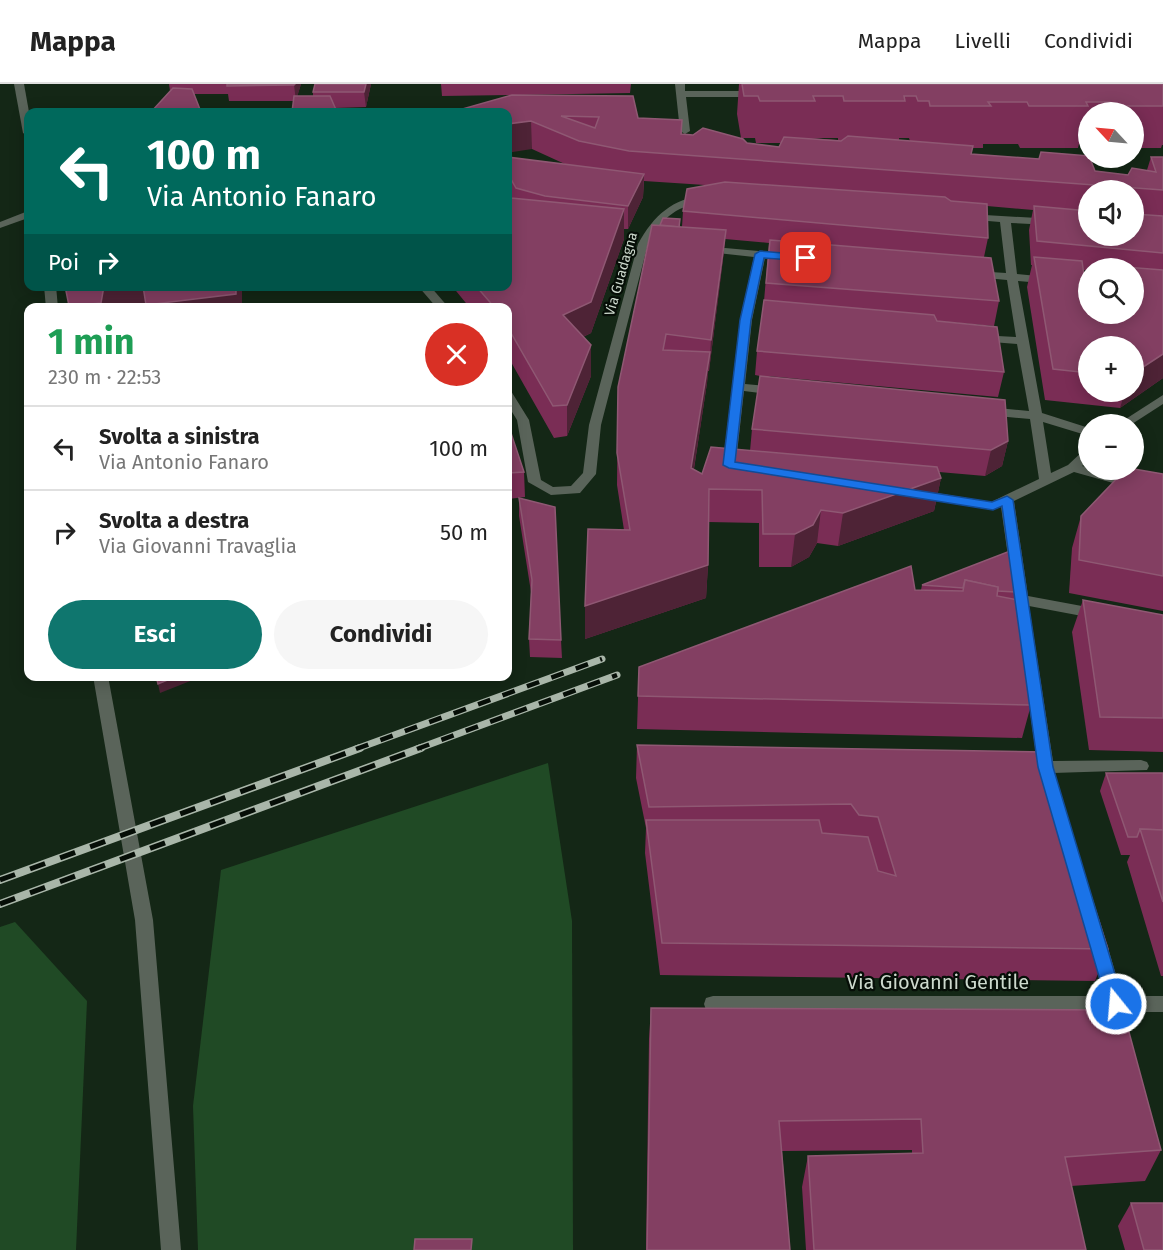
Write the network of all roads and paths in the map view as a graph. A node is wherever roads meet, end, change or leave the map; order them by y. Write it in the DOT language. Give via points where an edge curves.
graph roads {
  1 [pos="19,84"];
  2 [pos="681,89"];
  3 [pos="772,94"];
  4 [pos="24,111"];
  5 [pos="685,131"];
  6 [pos="719,197"];
  7 [pos="24,216"];
  8 [pos="958,216"];
  9 [pos="1005,220"];
  10 [pos="1078,223"];
  11 [pos="2,225"];
  12 [pos="690,248"];
  13 [pos="760,254"];
  14 [pos="784,256"];
  15 [pos="963,273"];
  16 [pos="1011,277"];
  17 [pos="1078,283"];
  18 [pos="428,291"];
  19 [pos="439,303"];
  20 [pos="964,336"];
  21 [pos="1022,341"];
  22 [pos="739,387"];
  23 [pos="786,392"];
  24 [pos="1163,399"];
  25 [pos="512,402"];
  26 [pos="977,410"];
  27 [pos="1140,414"];
  28 [pos="1037,416"];
  29 [pos="1078,429"];
  30 [pos="1078,463"];
  31 [pos="735,465"];
  32 [pos="1073,468"];
  33 [pos="1046,481"];
  34 [pos="901,492"];
  35 [pos="1163,493"];
  36 [pos="1000,503"];
  37 [pos="1022,600"];
  38 [pos="1116,617"];
  39 [pos="101,681"];
  40 [pos="1022,766"];
  41 [pos="1141,766"];
  42 [pos="1045,767"];
  43 [pos="1052,790"];
  44 [pos="1092,925"];
  45 [pos="713,1004"];
  46 [pos="1116,1004"];
  47 [pos="1163,1004"];
  48 [pos="1128,1050"];
  49 [pos="171,1250"];
  1 -- 4 [label="street"];
  2 -- 3 [label="street"];
  2 -- 5 [label="street"];
  6 -- 25 [label="street, Via Guadagna" via="689,199 668,209 653,224 595,425 589,474 576,490 551,491 535,482 523,420"];
  7 -- 11 [label="street"];
  8 -- 9 [label="street"];
  9 -- 10 [label="street"];
  9 -- 16 [label="street"];
  12 -- 13 [label="street"];
  13 -- 14 [label="street"];
  13 -- 22 [label="street"];
  15 -- 16 [label="street"];
  16 -- 17 [label="street"];
  16 -- 21 [label="street"];
  18 -- 19 [label="street"];
  20 -- 21 [label="street"];
  21 -- 28 [label="street"];
  22 -- 23 [label="street"];
  22 -- 31 [label="street"];
  24 -- 27 [label="street"];
  26 -- 28 [label="street"];
  28 -- 29 [label="street"];
  28 -- 33 [label="street"];
  30 -- 32 [label="street"];
  32 -- 33 [label="street"];
  32 -- 35 [label="street"];
  33 -- 36 [label="street"];
  34 -- 36 [label="street"];
  36 -- 37 [label="street"];
  37 -- 38 [label="street"];
  37 -- 42 [label="street"];
  39 -- 49 [label="street" via="144,920"];
  40 -- 42 [label="street"];
  41 -- 42 [label="street"];
  42 -- 43 [label="street"];
  44 -- 46 [label="street"];
  45 -- 46 [label="street, Via Giovanni Gentile"];
  46 -- 47 [label="street, Via Giovanni Gentile"];
  46 -- 48 [label="street"];
}
